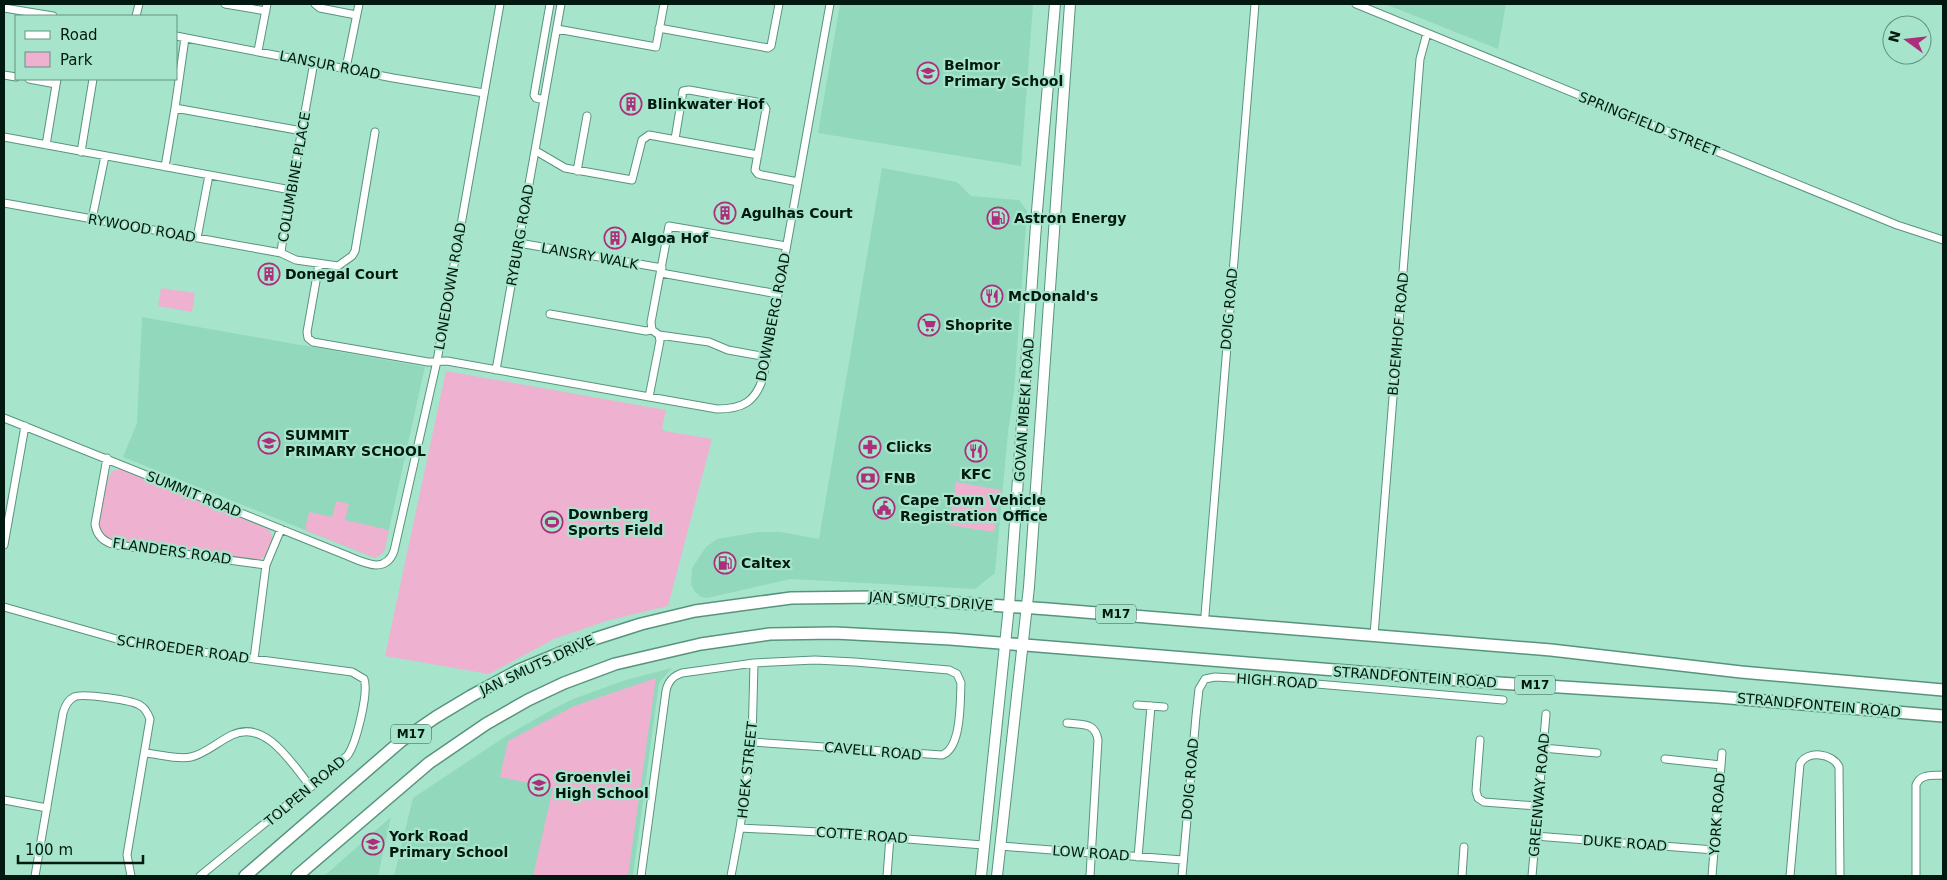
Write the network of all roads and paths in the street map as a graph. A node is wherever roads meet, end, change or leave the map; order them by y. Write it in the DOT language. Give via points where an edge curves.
graph roads {
  1 [pos="225,4"];
  2 [pos="315,4"];
  3 [pos="359,4"];
  4 [pos="500,4"];
  5 [pos="550,4"];
  6 [pos="561,4"];
  7 [pos="664,4"];
  8 [pos="779,4"];
  9 [pos="830,4"];
  10 [pos="1056,4"];
  11 [pos="1070,4"];
  12 [pos="1255,4"];
  13 [pos="1356,4"];
  14 [pos="8,7"];
  15 [pos="266,8"];
  16 [pos="49,15"];
  17 [pos="356,15"];
  18 [pos="660,28"];
  19 [pos="557,29"];
  20 [pos="1427,33"];
  21 [pos="178,36"];
  22 [pos="185,38"];
  23 [pos="258,51"];
  24 [pos="314,62"];
  25 [pos="346,68"];
  26 [pos="42,80"];
  27 [pos="93,80"];
  28 [pos="56,81"];
  29 [pos="484,93"];
  30 [pos="544,100"];
  31 [pos="176,108"];
  32 [pos="587,116"];
  33 [pos="302,130"];
  34 [pos="375,132"];
  35 [pos="4,137"];
  36 [pos="675,139"];
  37 [pos="46,145"];
  38 [pos="536,150"];
  39 [pos="81,152"];
  40 [pos="758,154"];
  41 [pos="105,156"];
  42 [pos="165,167"];
  43 [pos="577,171"];
  44 [pos="209,175"];
  45 [pos="798,182"];
  46 [pos="291,190"];
  47 [pos="4,203"];
  48 [pos="92,219"];
  49 [pos="198,238"];
  50 [pos="1943,240"];
  51 [pos="519,243"];
  52 [pos="786,246"];
  53 [pos="281,253"];
  54 [pos="319,264"];
  55 [pos="661,271"];
  56 [pos="778,294"];
  57 [pos="550,314"];
  58 [pos="656,333"];
  59 [pos="767,357"];
  60 [pos="436,361"];
  61 [pos="496,370"];
  62 [pos="649,397"];
  63 [pos="4,418"];
  64 [pos="25,426"];
  65 [pos="107,458"];
  66 [pos="281,530"];
  67 [pos="4,545"];
  68 [pos="385,564"];
  69 [pos="266,565"];
  70 [pos="1009,606"];
  71 [pos="4,607"];
  72 [pos="1027,608"];
  73 [pos="1205,614"];
  74 [pos="1374,636"];
  75 [pos="1006,644"];
  76 [pos="1023,645"];
  77 [pos="254,658"];
  78 [pos="754,663"];
  79 [pos="364,679"];
  80 [pos="1202,682"];
  81 [pos="1943,690"];
  82 [pos="1503,700"];
  83 [pos="1137,705"];
  84 [pos="1150,706"];
  85 [pos="1164,707"];
  86 [pos="1546,714"];
  87 [pos="1943,716"];
  88 [pos="1067,723"];
  89 [pos="1480,740"];
  90 [pos="752,742"];
  91 [pos="1543,748"];
  92 [pos="145,753"];
  93 [pos="1597,753"];
  94 [pos="1722,753"];
  95 [pos="1665,759"];
  96 [pos="1720,765"];
  97 [pos="1943,776"];
  98 [pos="311,787"];
  99 [pos="4,800"];
  100 [pos="1538,806"];
  101 [pos="47,808"];
  102 [pos="740,828"];
  103 [pos="1535,836"];
  104 [pos="890,837"];
  105 [pos="983,844"];
  106 [pos="1000,846"];
  107 [pos="1464,847"];
  108 [pos="1714,850"];
  109 [pos="1092,854"];
  110 [pos="1138,857"];
  111 [pos="1183,860"];
  112 [pos="35,876"];
  113 [pos="131,876"];
  114 [pos="200,876"];
  115 [pos="245,876"];
  116 [pos="297,876"];
  117 [pos="640,876"];
  118 [pos="731,876"];
  119 [pos="887,876"];
  120 [pos="981,876"];
  121 [pos="997,876"];
  122 [pos="1090,876"];
  123 [pos="1182,876"];
  124 [pos="1462,876"];
  125 [pos="1532,876"];
  126 [pos="1712,876"];
  127 [pos="1790,876"];
  128 [pos="1840,876"];
  129 [pos="1916,876"];
  1 -- 15 [label="street"];
  2 -- 17 [label="street" via="320,8"];
  3 -- 17 [label="street"];
  4 -- 29 [label="street, LONEDOWN ROAD"];
  5 -- 30 [label="street" via="534,95"];
  6 -- 19 [label="street, RYBURG ROAD"];
  7 -- 18 [label="street"];
  8 -- 18 [label="street" via="768,48"];
  9 -- 45 [label="street, DOWNBERG ROAD"];
  10 -- 70 [label="main road, GOVAN MBEKI ROAD"];
  11 -- 72 [label="main road, GOVAN MBEKI ROAD"];
  12 -- 73 [label="street, DOIG ROAD"];
  13 -- 20 [label="street, SPRINGFIELD STREET"];
  14 -- 16 [label="street"];
  15 -- 23 [label="street"];
  17 -- 25 [label="street"];
  18 -- 19 [label="street" via="656,47"];
  19 -- 30 [label="street, RYBURG ROAD"];
  20 -- 50 [label="street, SPRINGFIELD STREET"];
  20 -- 74 [label="street, BLOEMHOF ROAD" via="1420,59"];
  21 -- 22 [label="street, LANSUR ROAD"];
  22 -- 23 [label="street, LANSUR ROAD"];
  22 -- 31 [label="street"];
  23 -- 24 [label="street, LANSUR ROAD"];
  24 -- 25 [label="street, LANSUR ROAD"];
  24 -- 33 [label="street, COLUMBINE PLACE"];
  25 -- 29 [label="street, LANSUR ROAD"];
  26 -- 28 [label="street"];
  27 -- 39 [label="street"];
  28 -- 37 [label="street"];
  29 -- 60 [label="street, LONEDOWN ROAD"];
  30 -- 38 [label="street, RYBURG ROAD"];
  31 -- 33 [label="street"];
  31 -- 42 [label="street"];
  32 -- 43 [label="street"];
  33 -- 46 [label="street, COLUMBINE PLACE"];
  34 -- 54 [label="street, COLUMBINE PLACE" via="355,251 338,266"];
  35 -- 37 [label="street"];
  36 -- 40 [label="street"];
  36 -- 40 [label="street" via="683,91 689,90 764,104 766,109"];
  36 -- 43 [label="street" via="652,135 644,138 632,180"];
  37 -- 39 [label="street"];
  38 -- 43 [label="street" via="562,167"];
  38 -- 51 [label="street, RYBURG ROAD"];
  39 -- 41 [label="street"];
  40 -- 45 [label="street" via="755,170 758,174"];
  41 -- 42 [label="street"];
  41 -- 48 [label="street"];
  42 -- 44 [label="street"];
  44 -- 46 [label="street"];
  44 -- 49 [label="street"];
  45 -- 52 [label="street, DOWNBERG ROAD"];
  46 -- 53 [label="street, COLUMBINE PLACE"];
  47 -- 48 [label="street, RYWOOD ROAD"];
  48 -- 49 [label="street, RYWOOD ROAD"];
  49 -- 53 [label="street, RYWOOD ROAD"];
  51 -- 55 [label="street, LANSRY WALK"];
  51 -- 61 [label="street, RYBURG ROAD"];
  52 -- 55 [label="street" via="670,226"];
  52 -- 56 [label="street, DOWNBERG ROAD"];
  53 -- 54 [label="street, COLUMBINE PLACE" via="296,260"];
  54 -- 60 [label="street" via="308,338"];
  55 -- 56 [label="street, LANSRY WALK"];
  55 -- 58 [label="street" via="652,322"];
  56 -- 59 [label="street, DOWNBERG ROAD"];
  57 -- 58 [label="street"];
  58 -- 59 [label="street"];
  58 -- 62 [label="street" via="660,340"];
  59 -- 62 [label="street, DOWNBERG ROAD" via="757,393 746,403 731,409"];
  60 -- 61 [label="street, DOWNBERG ROAD"];
  60 -- 68 [label="street, LONEDOWN ROAD" via="394,551"];
  61 -- 62 [label="street, DOWNBERG ROAD"];
  63 -- 64 [label="street, SUMMIT ROAD"];
  64 -- 65 [label="street, SUMMIT ROAD"];
  64 -- 67 [label="street"];
  65 -- 66 [label="street, SUMMIT ROAD"];
  65 -- 69 [label="street, FLANDERS ROAD" via="95,524 105,541"];
  66 -- 68 [label="street, SUMMIT ROAD" via="368,564"];
  66 -- 69 [label="street"];
  69 -- 77 [label="street"];
  70 -- 72 [label="main road, STRANDFONTEIN ROAD / M17"];
  70 -- 75 [label="main road, GOVAN MBEKI ROAD"];
  70 -- 115 [label="main road, JAN SMUTS DRIVE / M17" via="876,597 791,598 695,611 594,639 519,670 436,717 401,741"];
  71 -- 77 [label="street, SCHROEDER ROAD" via="128,642"];
  72 -- 74 [label="main road, STRANDFONTEIN ROAD / M17"];
  72 -- 76 [label="main road, GOVAN MBEKI ROAD"];
  74 -- 81 [label="main road, STRANDFONTEIN ROAD / M17" via="1551,650 1741,672"];
  75 -- 76 [label="main road, STRANDFONTEIN ROAD / M17"];
  75 -- 105 [label="main road, GOVAN MBEKI ROAD"];
  75 -- 116 [label="main road, JAN SMUTS DRIVE / M17" via="853,633 770,634 701,644 615,664 564,682 486,724 429,763"];
  76 -- 87 [label="main road, STRANDFONTEIN ROAD / M17"];
  76 -- 106 [label="main road, GOVAN MBEKI ROAD"];
  77 -- 79 [label="street, SCHROEDER ROAD" via="352,672"];
  78 -- 90 [label="street, HOEK STREET"];
  78 -- 90 [label="street, CAVELL ROAD" via="814,660 949,670 957,674 961,683 955,742 950,751 942,755"];
  78 -- 117 [label="street, CAVELL ROAD" via="682,673 667,685"];
  79 -- 98 [label="street, TOLPEN ROAD" via="366,690 352,748"];
  80 -- 82 [label="street, HIGH ROAD" via="1214,677"];
  80 -- 111 [label="street, DOIG ROAD" via="1192,744"];
  83 -- 84 [label="street"];
  84 -- 85 [label="street"];
  84 -- 110 [label="street"];
  86 -- 91 [label="street, GREENWAY ROAD"];
  88 -- 109 [label="street" via="1092,727 1098,740"];
  89 -- 100 [label="street" via="1478,798 1484,802"];
  90 -- 102 [label="street, HOEK STREET"];
  91 -- 93 [label="street"];
  91 -- 100 [label="street, GREENWAY ROAD"];
  92 -- 98 [label="street" via="191,757 232,735 248,731 272,742"];
  92 -- 101 [label="street" via="150,719 141,706 82,695 73,697 63,713"];
  92 -- 113 [label="street" via="128,856"];
  94 -- 96 [label="street, YORK ROAD"];
  95 -- 96 [label="street"];
  96 -- 108 [label="street, YORK ROAD"];
  97 -- 129 [label="street" via="1925,776 1916,785"];
  98 -- 114 [label="street, TOLPEN ROAD"];
  99 -- 101 [label="street"];
  100 -- 103 [label="street, GREENWAY ROAD"];
  101 -- 112 [label="street"];
  102 -- 104 [label="street, COTTE ROAD"];
  102 -- 118 [label="street, HOEK STREET"];
  103 -- 108 [label="street, DUKE ROAD"];
  103 -- 125 [label="street, GREENWAY ROAD"];
  104 -- 105 [label="street, COTTE ROAD"];
  104 -- 119 [label="street"];
  105 -- 120 [label="main road, GOVAN MBEKI ROAD"];
  106 -- 109 [label="street, LOW ROAD"];
  106 -- 121 [label="main road, GOVAN MBEKI ROAD"];
  107 -- 124 [label="street"];
  108 -- 126 [label="street, YORK ROAD"];
  109 -- 110 [label="street, LOW ROAD"];
  109 -- 122 [label="street"];
  110 -- 111 [label="street, LOW ROAD"];
  111 -- 123 [label="street, DOIG ROAD"];
  127 -- 128 [label="street" via="1800,764 1808,755 1831,758 1839,767"];
}
